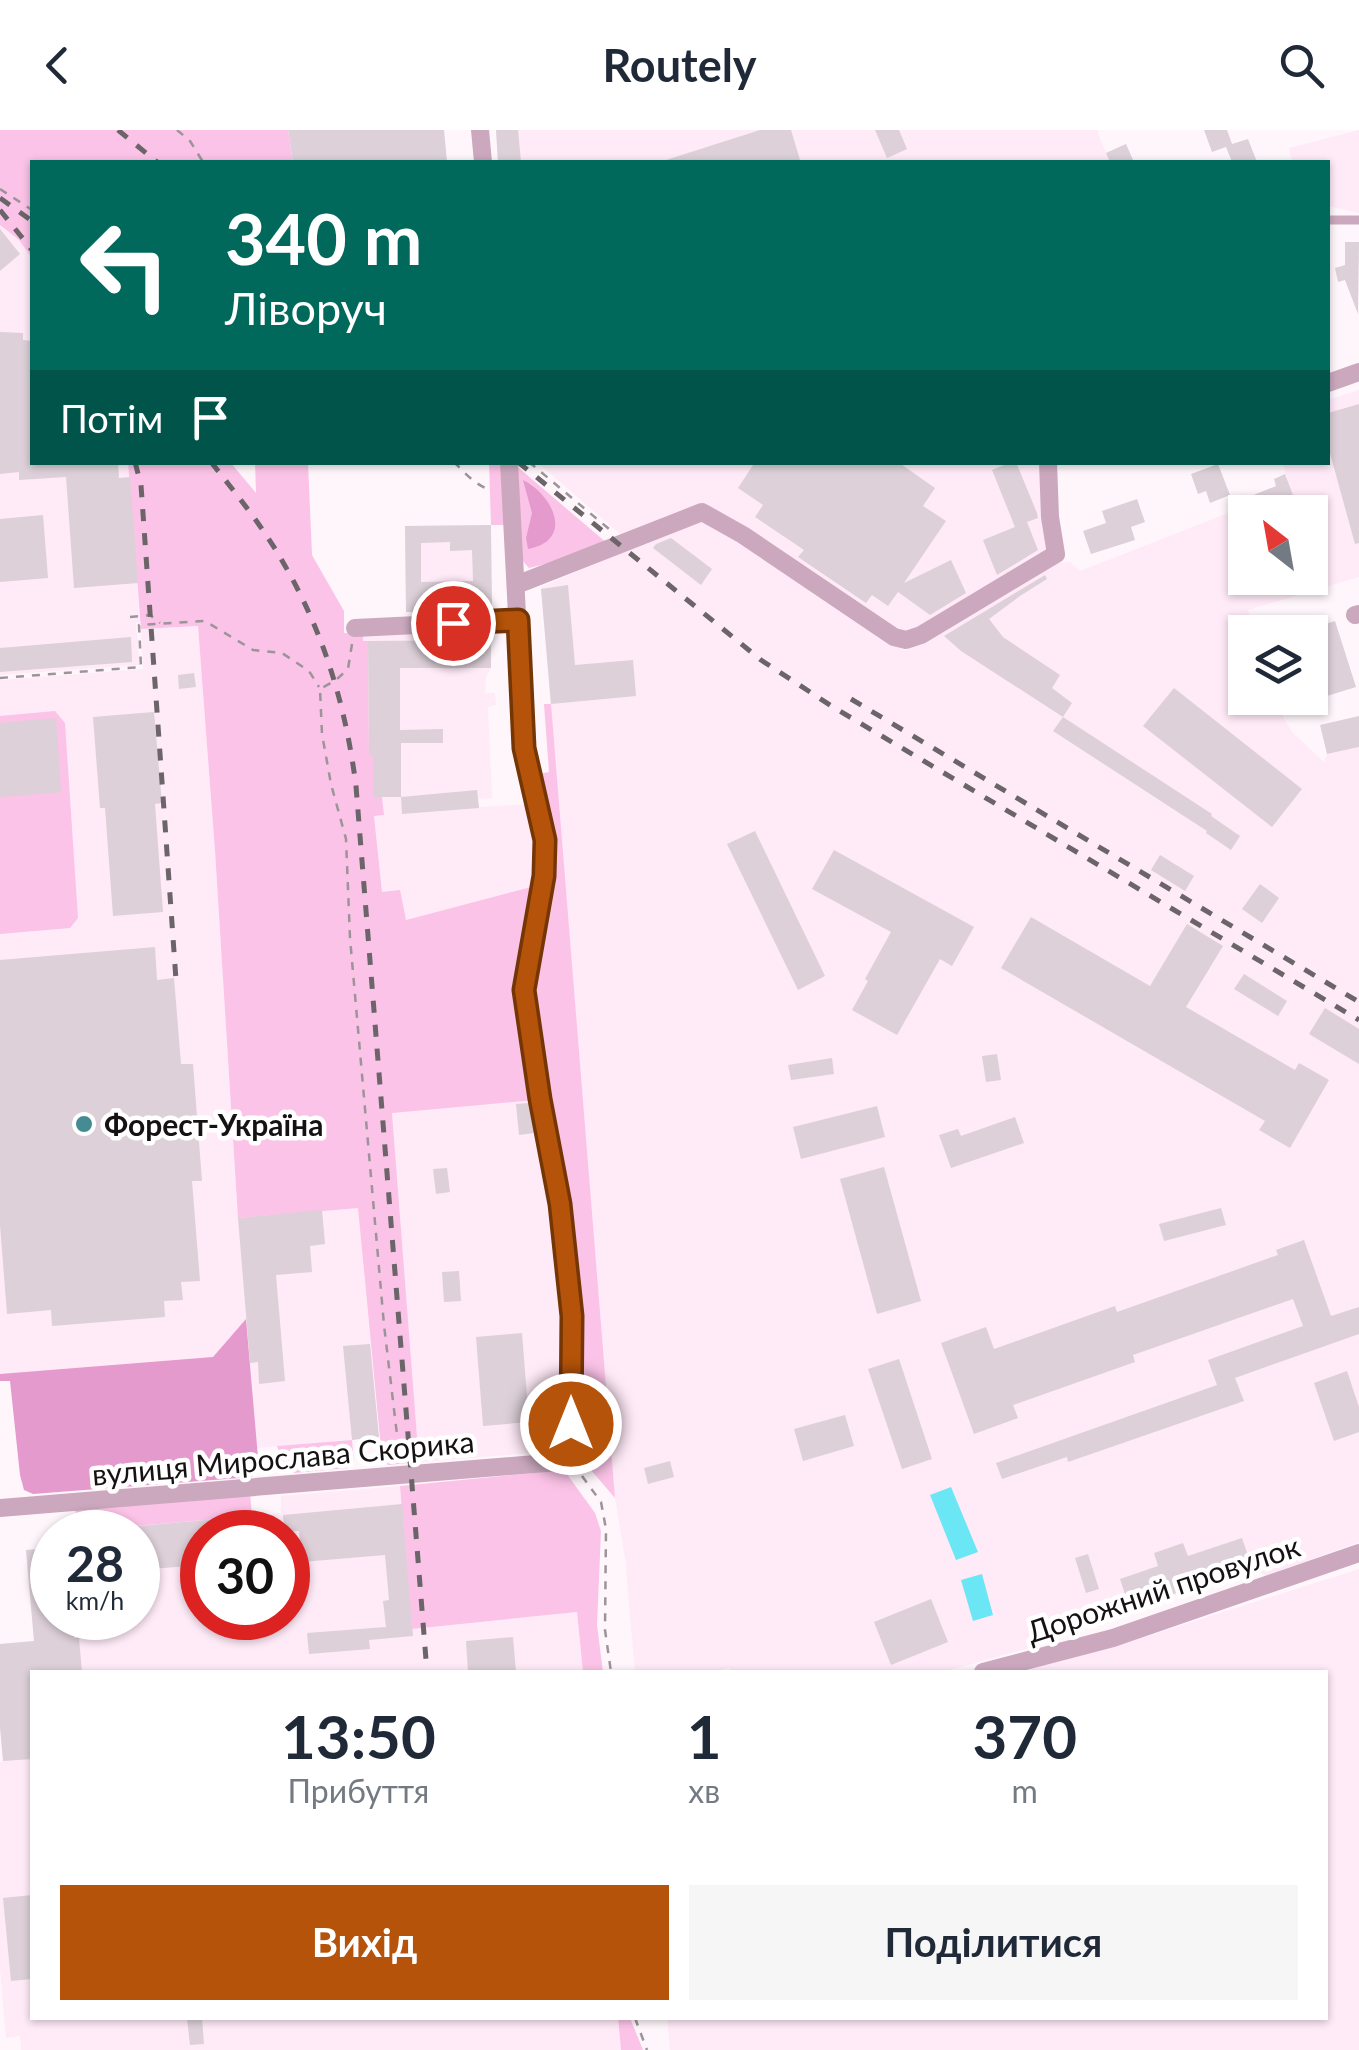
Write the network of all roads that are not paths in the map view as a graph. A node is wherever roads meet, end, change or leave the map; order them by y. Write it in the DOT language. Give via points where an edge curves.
graph roads {
  1 [pos="480,130"];
  2 [pos="483,160"];
  3 [pos="1330,220"];
  4 [pos="1359,220"];
  5 [pos="1359,372"];
  6 [pos="1330,383"];
  7 [pos="509,465"];
  8 [pos="1048,465"];
  9 [pos="516,585"];
  10 [pos="518,620"];
  11 [pos="354,628"];
  12 [pos="0,1508"];
  13 [pos="1359,1554"];
  14 [pos="990,1670"];
  1 -- 2 [label="street"];
  3 -- 4 [label="lane"];
  5 -- 6 [label="street"];
  7 -- 9 [label="street"];
  8 -- 9 [label="street" via="1056,554 906,640 702,512"];
  9 -- 10 [label="street"];
  10 -- 11 [label="street"];
  10 -- 12 [label="street, вулиця Мирослава Скорика" via="524,748 545,840 524,990 570,1297 571,1461"];
  13 -- 14 [label="street, Дорожний провулок" via="1113,1638"];
}
